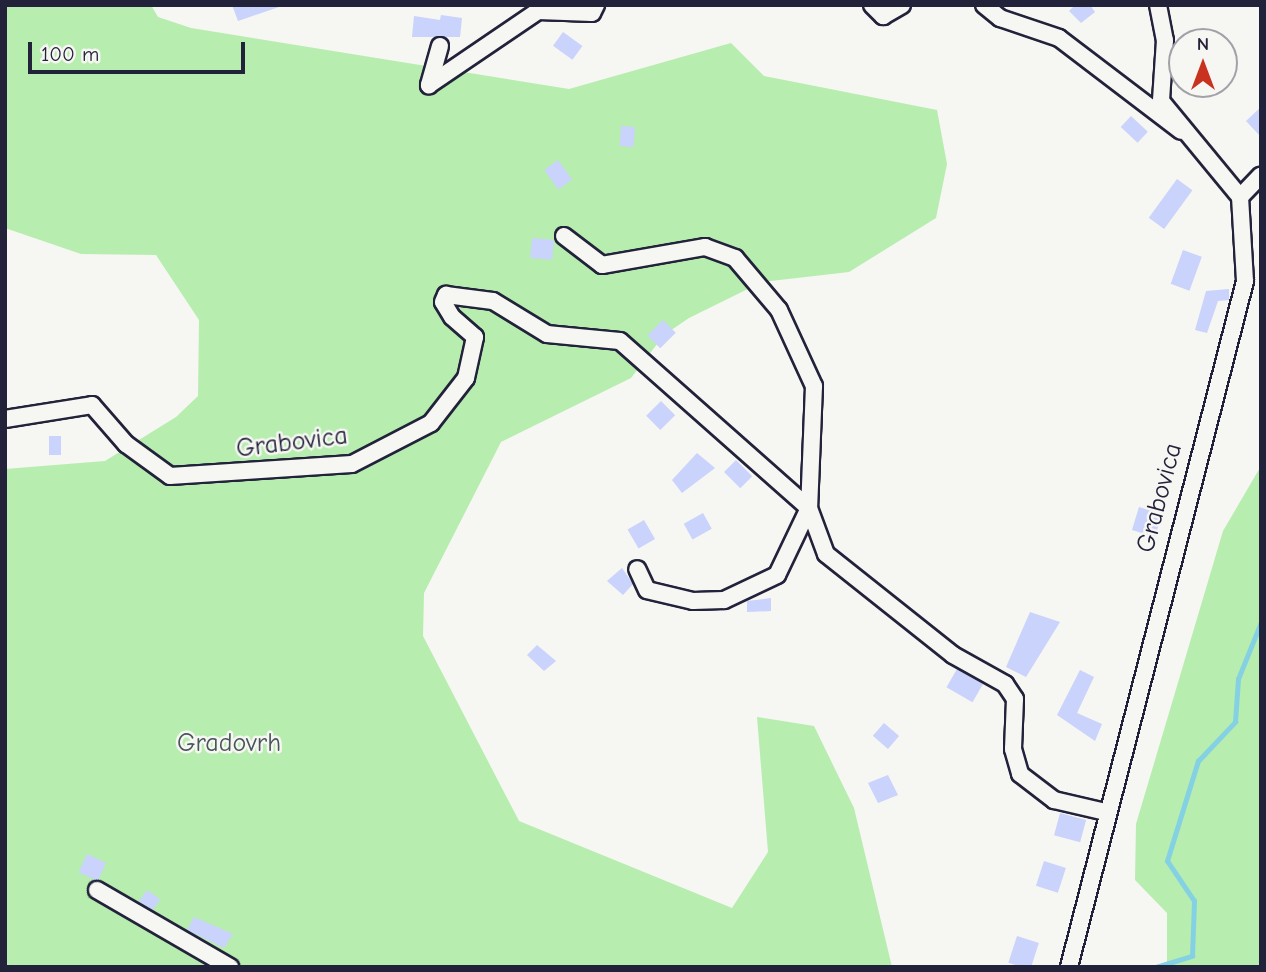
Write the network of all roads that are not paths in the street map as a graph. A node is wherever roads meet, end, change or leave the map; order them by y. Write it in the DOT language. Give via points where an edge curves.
graph roads {
  1 [pos="596,5"];
  2 [pos="872,5"];
  3 [pos="902,5"];
  4 [pos="984,5"];
  5 [pos="1158,5"];
  6 [pos="440,46"];
  7 [pos="1181,131"];
  8 [pos="1261,175"];
  9 [pos="1240,197"];
  10 [pos="564,236"];
  11 [pos="5,419"];
  12 [pos="809,508"];
  13 [pos="637,569"];
  14 [pos="1106,812"];
  15 [pos="97,890"];
  16 [pos="230,967"];
  17 [pos="1069,967"];
  1 -- 6 [label="street" via="592,13 538,11 429,85"];
  2 -- 3 [label="street" via="883,16"];
  4 -- 7 [label="street" via="1000,19 1059,38"];
  5 -- 7 [label="street" via="1165,40 1161,101"];
  7 -- 9 [label="street"];
  8 -- 9 [label="street"];
  9 -- 14 [label="street, Grabovica" via="1245,281"];
  10 -- 12 [label="street, Grabovica" via="601,265 705,247 735,258 779,310 814,386"];
  11 -- 12 [label="street, Grabovica" via="92,405 135,452 170,475 352,464 431,423 466,378 475,337 443,302 455,293 493,301 547,334 620,341"];
  12 -- 13 [label="street, Grabovica" via="777,575 724,600 693,601 647,590"];
  12 -- 14 [label="street, Grabovica" via="826,554 855,583 891,601 953,655 1006,684 1016,699 1013,749 1020,774 1054,800"];
  14 -- 17 [label="street, Grabovica"];
  15 -- 16 [label="street"];
}
